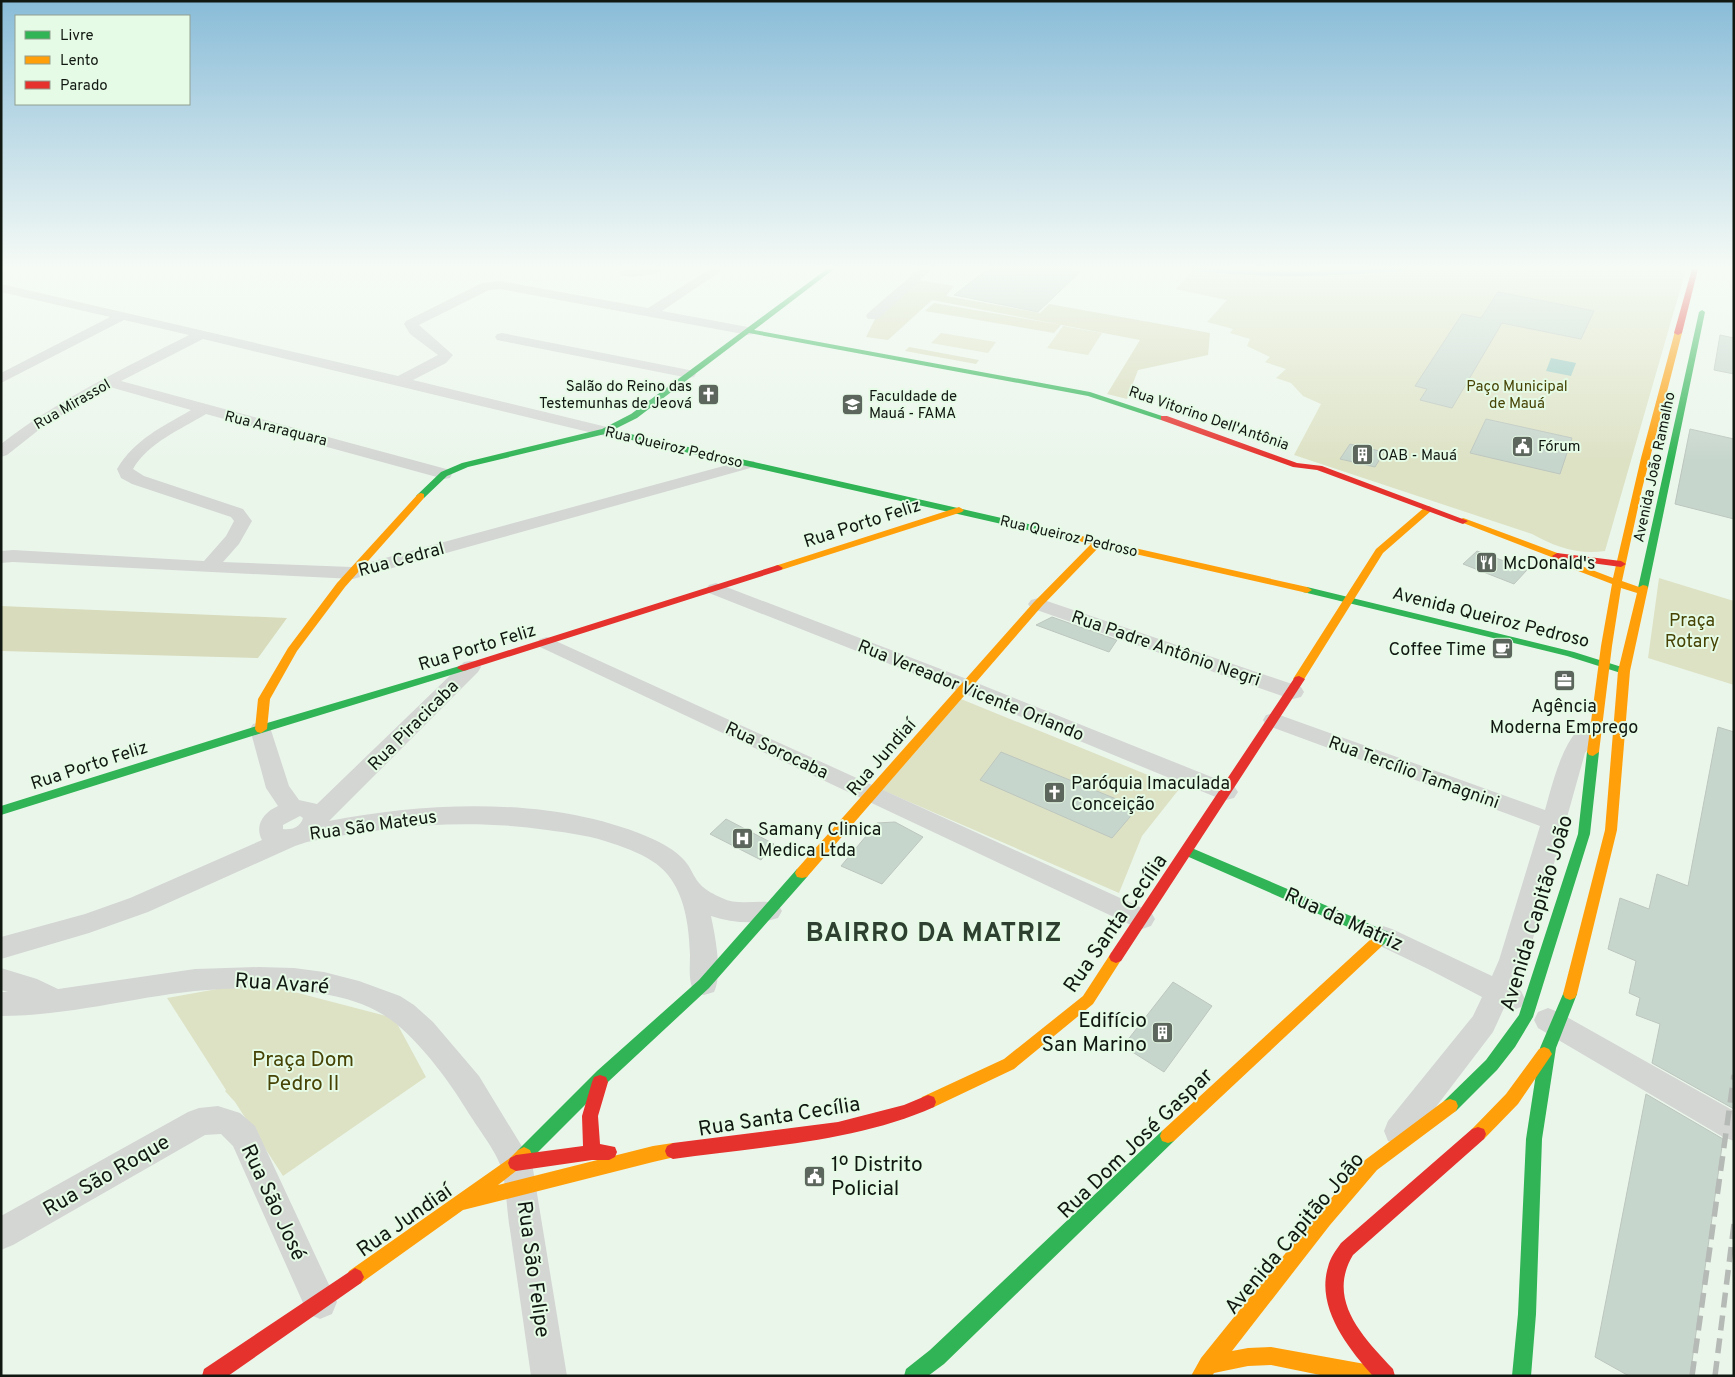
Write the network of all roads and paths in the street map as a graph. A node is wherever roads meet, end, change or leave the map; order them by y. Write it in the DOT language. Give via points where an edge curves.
graph roads {
  1 [pos="88,333"];
  2 [pos="193,333"];
  3 [pos="419,333"];
  4 [pos="746,333"];
  5 [pos="755,333"];
  6 [pos="1678,333"];
  7 [pos="1698,333"];
  8 [pos="200,335"];
  9 [pos="502,336"];
  10 [pos="688,374"];
  11 [pos="1,378"];
  12 [pos="400,381"];
  13 [pos="108,382"];
  14 [pos="204,410"];
  15 [pos="566,421"];
  16 [pos="605,431"];
  17 [pos="557,443"];
  18 [pos="1,452"];
  19 [pos="748,464"];
  20 [pos="444,474"];
  21 [pos="1428,509"];
  22 [pos="961,510"];
  23 [pos="1098,542"];
  24 [pos="5,553"];
  25 [pos="1557,556"];
  26 [pos="1621,564"];
  27 [pos="208,567"];
  28 [pos="353,573"];
  29 [pos="1617,582"];
  30 [pos="716,589"];
  31 [pos="1642,592"];
  32 [pos="1348,599"];
  33 [pos="1038,604"];
  34 [pos="547,643"];
  35 [pos="1603,665"];
  36 [pos="471,667"];
  37 [pos="1624,671"];
  38 [pos="965,686"];
  39 [pos="1293,692"];
  40 [pos="1274,720"];
  41 [pos="1595,726"];
  42 [pos="261,729"];
  43 [pos="1226,792"];
  44 [pos="872,794"];
  45 [pos="1,811"];
  46 [pos="1553,822"];
  47 [pos="291,823"];
  48 [pos="1187,851"];
  49 [pos="692,892"];
  50 [pos="769,911"];
  51 [pos="1142,919"];
  52 [pos="46,936"];
  53 [pos="1383,936"];
  54 [pos="1,948"];
  55 [pos="1,968"];
  56 [pos="1,979"];
  57 [pos="704,984"];
  58 [pos="1508,998"];
  59 [pos="57,1001"];
  60 [pos="1,1004"];
  61 [pos="1548,1048"];
  62 [pos="603,1076"];
  63 [pos="212,1119"];
  64 [pos="1734,1127"];
  65 [pos="592,1152"];
  66 [pos="652,1154"];
  67 [pos="1371,1166"];
  68 [pos="519,1176"];
  69 [pos="460,1203"];
  70 [pos="1,1234"];
  71 [pos="320,1302"];
  72 [pos="1208,1365"];
  73 [pos="210,1376"];
  74 [pos="549,1376"];
  75 [pos="912,1376"];
  76 [pos="1200,1376"];
  77 [pos="1376,1376"];
  78 [pos="1386,1376"];
  79 [pos="1521,1376"];
  1 -- 11 [label="street"];
  2 -- 8 [label="street, Rua Queiroz Pedroso"];
  3 -- 12 [label="street" via="446,355"];
  4 -- 10 [label="main road"];
  5 -- 21 [label="main road, Rua Vitorino Dell'Antônia" via="1090,394 1296,465 1319,468"];
  6 -- 26 [label="main road, Avenida João Ramalho"];
  7 -- 31 [label="main road, Avenida João Ramalho"];
  8 -- 12 [label="street, Rua Queiroz Pedroso"];
  8 -- 13 [label="street, Rua Mirassol"];
  9 -- 10 [label="street"];
  10 -- 16 [label="main road" via="628,419"];
  12 -- 15 [label="street, Rua Queiroz Pedroso"];
  13 -- 14 [label="street, Rua Araraquara"];
  13 -- 18 [label="street, Rua Mirassol" via="38,422"];
  14 -- 20 [label="street, Rua Araraquara"];
  14 -- 27 [label="street" via="139,450 125,469 127,474 138,480 237,513 243,521 240,529"];
  15 -- 16 [label="street, Rua Queiroz Pedroso"];
  15 -- 17 [label="main road" via="566,432"];
  16 -- 17 [label="main road"];
  16 -- 19 [label="main road, Rua Queiroz Pedroso"];
  17 -- 20 [label="main road" via="465,465"];
  19 -- 22 [label="main road, Rua Queiroz Pedroso"];
  19 -- 28 [label="street, Rua Cedral"];
  20 -- 28 [label="main road"];
  21 -- 25 [label="main road, Rua Vitorino Dell'Antônia"];
  21 -- 32 [label="main road, Rua Santa Cecília" via="1380,551"];
  22 -- 23 [label="main road, Rua Queiroz Pedroso"];
  22 -- 30 [label="main road, Rua Porto Feliz"];
  23 -- 32 [label="main road, Rua Queiroz Pedroso"];
  23 -- 33 [label="main road, Rua Jundiaí"];
  24 -- 27 [label="street, Rua Cedral"];
  25 -- 26 [label="main road"];
  25 -- 29 [label="main road, Rua Vitorino Dell'Antônia" via="1576,567"];
  26 -- 29 [label="main road, Avenida João Ramalho"];
  27 -- 28 [label="street, Rua Cedral"];
  28 -- 42 [label="main road" via="320,611 281,667 264,699"];
  29 -- 31 [label="main road, Rua Vitorino Dell'Antônia"];
  29 -- 35 [label="main road, Avenida João Ramalho"];
  30 -- 34 [label="main road, Rua Porto Feliz"];
  30 -- 38 [label="street, Rua Vereador Vicente Orlando"];
  31 -- 37 [label="main road, Avenida João Ramalho"];
  32 -- 35 [label="main road, Avenida Queiroz Pedroso"];
  32 -- 39 [label="main road, Rua Santa Cecília"];
  33 -- 38 [label="main road, Rua Jundiaí"];
  33 -- 39 [label="street, Rua Padre Antônio Negri"];
  34 -- 36 [label="main road, Rua Porto Feliz"];
  34 -- 44 [label="street, Rua Sorocaba"];
  35 -- 37 [label="main road, Avenida Queiroz Pedroso"];
  35 -- 41 [label="main road, Avenida Capitão João"];
  36 -- 42 [label="main road, Rua Porto Feliz"];
  36 -- 47 [label="street, Rua Piracicaba" via="354,783"];
  37 -- 61 [label="main road" via="1611,830 1568,1002"];
  38 -- 43 [label="street, Rua Vereador Vicente Orlando"];
  38 -- 44 [label="main road, Rua Jundiaí"];
  39 -- 40 [label="main road, Rua Santa Cecília"];
  40 -- 43 [label="main road, Rua Santa Cecília"];
  40 -- 46 [label="street, Rua Tercílio Tamagnini"];
  41 -- 46 [label="street" via="1574,750"];
  41 -- 67 [label="main road, Avenida Capitão João" via="1584,834 1526,1017 1510,1044 1483,1077"];
  42 -- 45 [label="main road, Rua Porto Feliz"];
  42 -- 47 [label="street"];
  43 -- 48 [label="main road, Rua Santa Cecília"];
  44 -- 50 [label="main road, Rua Jundiaí"];
  44 -- 51 [label="street, Rua Sorocaba"];
  46 -- 58 [label="street" via="1513,960"];
  47 -- 49 [label="street, Rua São Mateus" via="356,823 461,814 527,817 604,830 662,855 679,870"];
  47 -- 52 [label="street, Rua São Mateus" via="228,866 139,904"];
  48 -- 51 [label="main road, Rua Santa Cecília"];
  48 -- 53 [label="main road, Rua da Matriz"];
  49 -- 50 [label="street, Rua São Mateus" via="710,905 728,912"];
  49 -- 57 [label="street, Rua São Mateus" via="700,922"];
  50 -- 57 [label="main road, Rua Jundiaí"];
  51 -- 66 [label="main road, Rua Santa Cecília" via="1088,1000 1009,1064 956,1090 906,1112 838,1129"];
  52 -- 54 [label="street, Rua São Mateus"];
  52 -- 55 [label="street, Rua São Mateus"];
  53 -- 58 [label="street, Rua da Matriz"];
  53 -- 75 [label="main road, Rua Dom José Gaspar" via="1215,1091 937,1357"];
  56 -- 59 [label="street" via="36,990"];
  57 -- 62 [label="main road, Rua Jundiaí"];
  58 -- 64 [label="street, Rua da Matriz"];
  58 -- 67 [label="street" via="1483,1024"];
  59 -- 60 [label="street, Rua Avaré"];
  59 -- 68 [label="street, Rua Avaré" via="236,977 294,979 359,992 390,1004 423,1031 468,1085"];
  61 -- 78 [label="main road" via="1512,1099 1484,1129 1347,1249 1337,1267 1335,1291 1344,1322 1362,1350"];
  61 -- 79 [label="main road" via="1534,1139"];
  62 -- 65 [label="main road, Rua Jundiaí" via="589,1113 588,1133"];
  62 -- 68 [label="main road, Rua Jundiaí"];
  63 -- 70 [label="street, Rua São Roque" via="198,1122"];
  63 -- 71 [label="street, Rua São José" via="232,1123 244,1136"];
  65 -- 66 [label="main road, Rua Santa Cecília"];
  65 -- 68 [label="main road, Rua Santa Cecília"];
  66 -- 68 [label="main road, Rua Santa Cecília"];
  67 -- 72 [label="main road, Avenida Capitão João" via="1324,1219"];
  68 -- 69 [label="main road, Rua Jundiaí"];
  68 -- 69 [label="main road, Rua Santa Cecília"];
  68 -- 74 [label="street, Rua São Felipe"];
  69 -- 71 [label="main road, Rua Jundiaí"];
  71 -- 73 [label="main road, Rua Jundiaí"];
  72 -- 76 [label="main road, Avenida Capitão João"];
  72 -- 77 [label="main road" via="1271,1356"];
}
